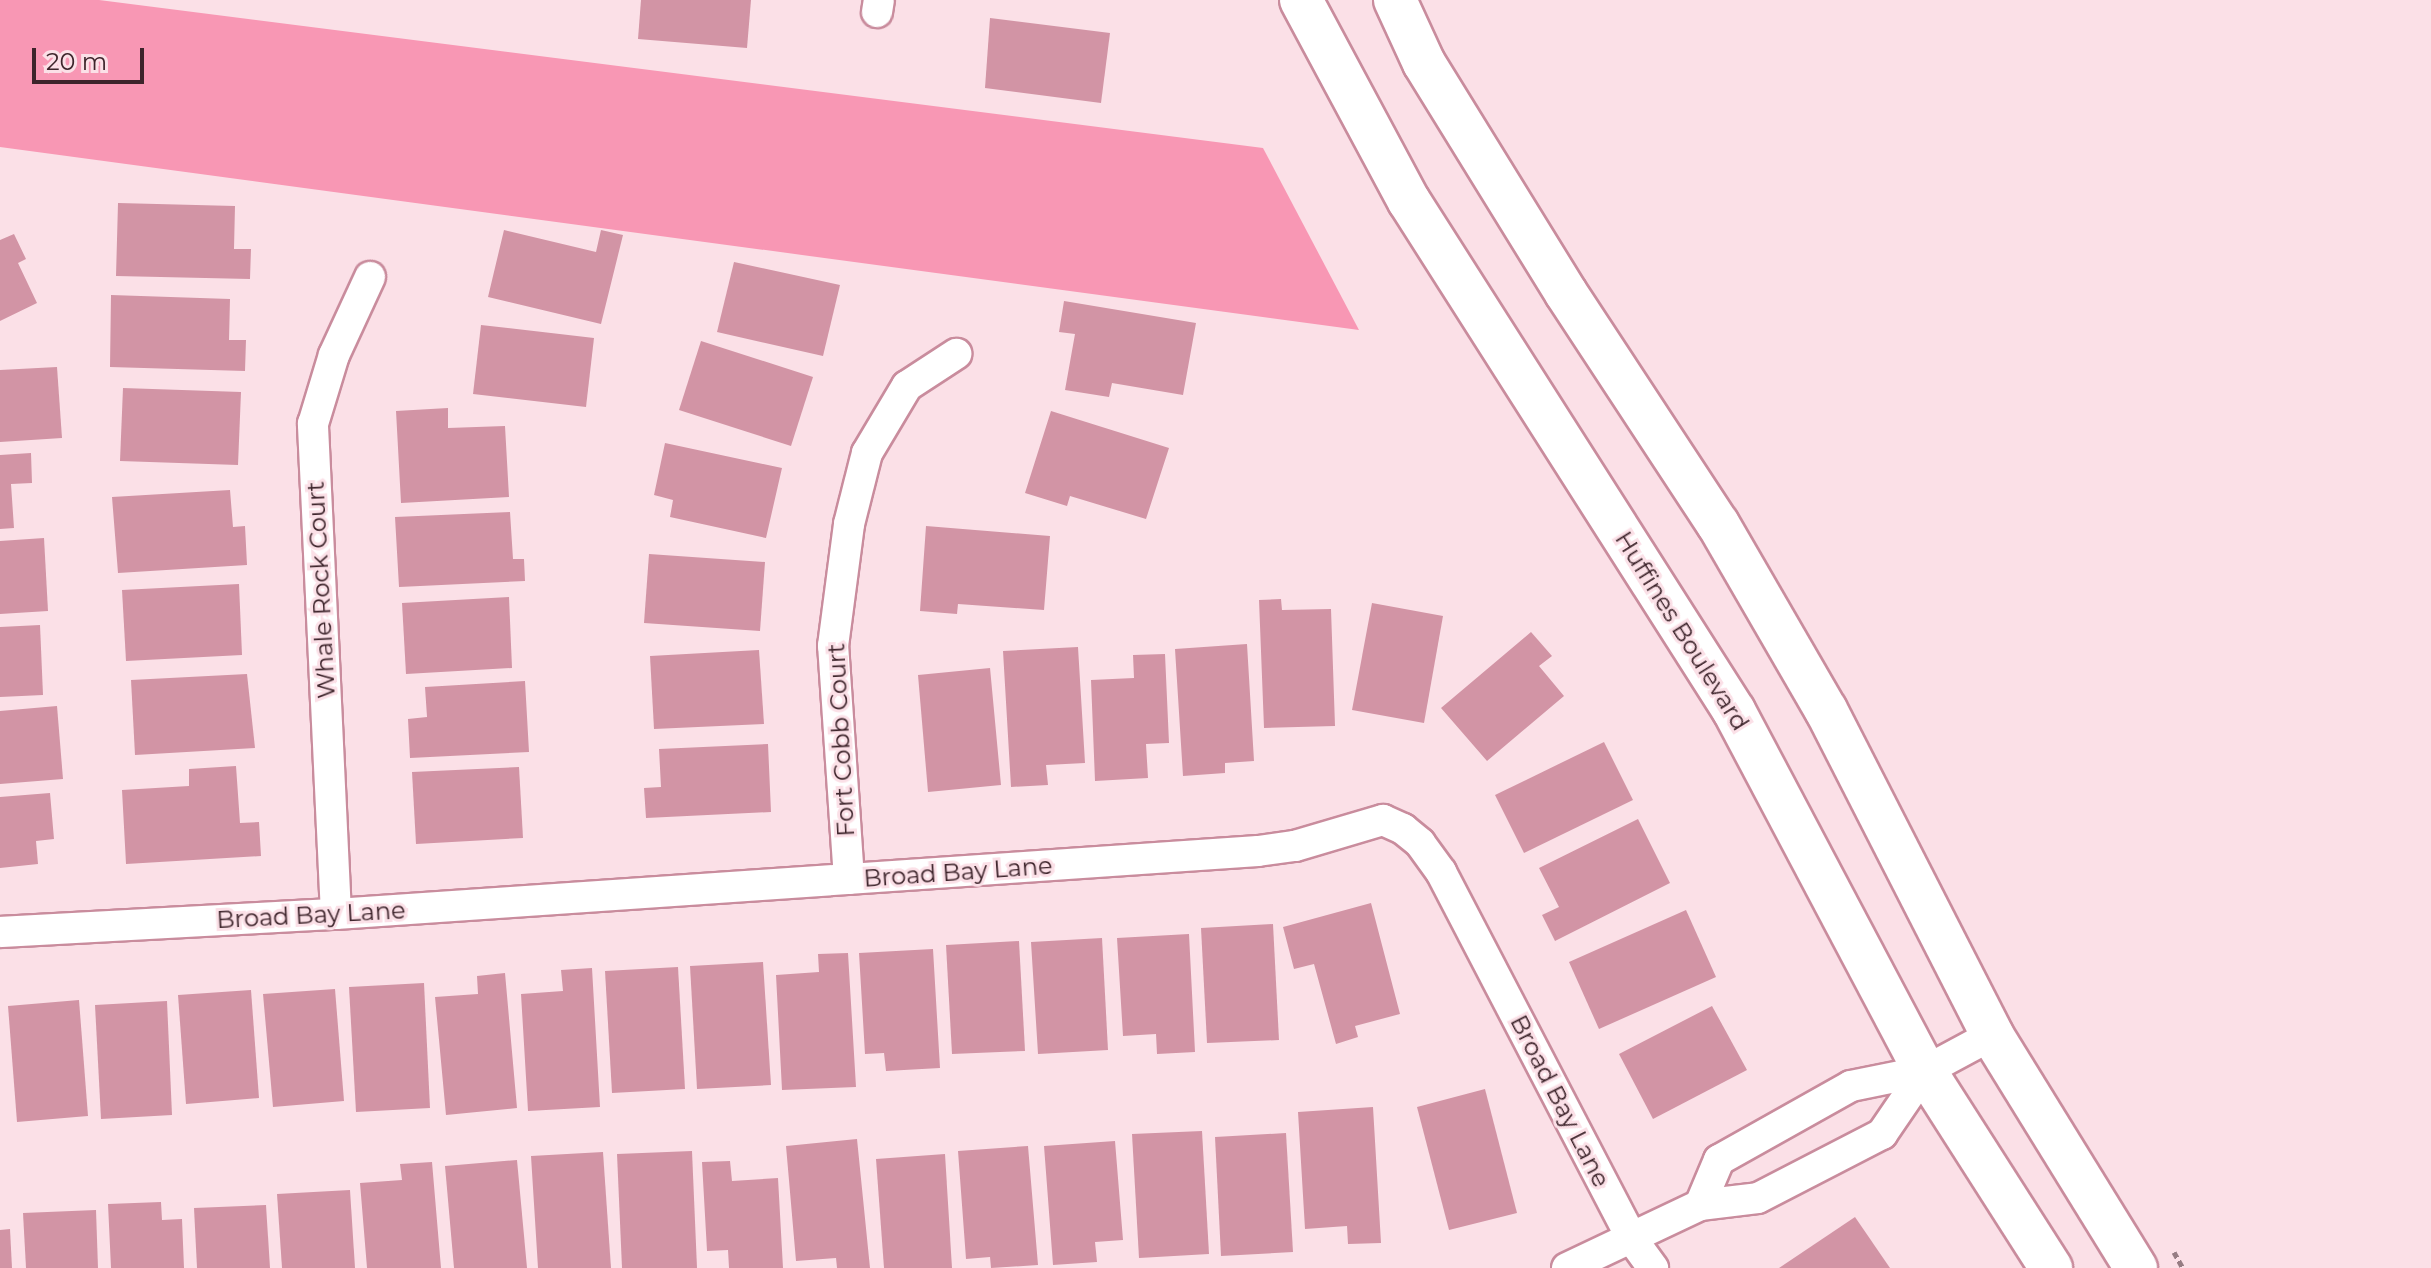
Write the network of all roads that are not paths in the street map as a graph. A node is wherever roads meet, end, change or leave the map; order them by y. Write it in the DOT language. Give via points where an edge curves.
graph roads {
  1 [pos="1301,0"];
  2 [pos="1395,0"];
  3 [pos="370,277"];
  4 [pos="956,354"];
  5 [pos="849,879"];
  6 [pos="336,914"];
  7 [pos="0,932"];
  8 [pos="1992,1035"];
  9 [pos="1925,1071"];
  10 [pos="1700,1205"];
  11 [pos="1632,1239"];
  12 [pos="1567,1268"];
  13 [pos="1653,1268"];
  14 [pos="2051,1268"];
  15 [pos="2136,1268"];
  1 -- 9 [label="main road, Huffines Boulevard" via="1409,201 1734,711"];
  2 -- 8 [label="main road" via="1424,63 1718,524 1826,710"];
  3 -- 6 [label="street, Whale Rock Court" via="334,355 313,424"];
  4 -- 5 [label="street, Fort Cobb Court" via="907,386 867,453 849,524 833,646"];
  5 -- 6 [label="street, Broad Bay Lane"];
  5 -- 11 [label="street, Broad Bay Lane" via="1258,851 1295,846 1383,820 1403,829 1441,872"];
  6 -- 7 [label="street, Broad Bay Lane"];
  8 -- 9 [label="street"];
  8 -- 15 [label="main road"];
  9 -- 10 [label="street" via="1882,1134 1758,1198"];
  9 -- 10 [label="street" via="1851,1086 1719,1160"];
  9 -- 14 [label="main road, Huffines Boulevard"];
  10 -- 11 [label="street"];
  11 -- 12 [label="street"];
  11 -- 13 [label="street, Broad Bay Lane"];
}
